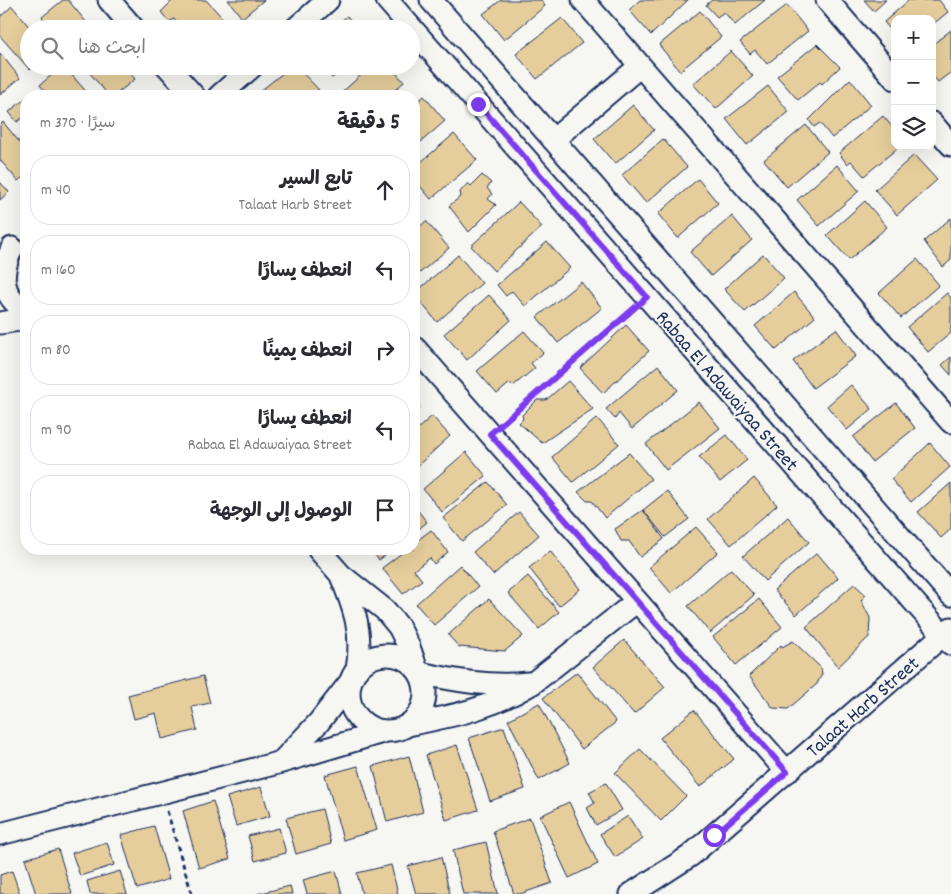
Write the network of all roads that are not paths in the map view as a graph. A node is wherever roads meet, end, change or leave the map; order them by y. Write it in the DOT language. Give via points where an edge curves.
graph roads {
  1 [pos="109,0"];
  2 [pos="328,0"];
  3 [pos="387,0"];
  4 [pos="431,0"];
  5 [pos="583,0"];
  6 [pos="828,0"];
  7 [pos="126,20"];
  8 [pos="306,20"];
  9 [pos="405,20"];
  10 [pos="420,38"];
  11 [pos="640,66"];
  12 [pos="891,74"];
  13 [pos="175,75"];
  14 [pos="242,75"];
  15 [pos="189,90"];
  16 [pos="225,90"];
  17 [pos="936,128"];
  18 [pos="553,140"];
  19 [pos="951,145"];
  20 [pos="13,248"];
  21 [pos="20,308"];
  22 [pos="20,320"];
  23 [pos="0,323"];
  24 [pos="420,354"];
  25 [pos="951,422"];
  26 [pos="323,555"];
  27 [pos="341,575"];
  28 [pos="951,595"];
  29 [pos="637,601"];
  30 [pos="948,636"];
  31 [pos="418,670"];
  32 [pos="354,675"];
  33 [pos="533,683"];
  34 [pos="408,725"];
  35 [pos="386,731"];
  36 [pos="282,762"];
  37 [pos="787,772"];
  38 [pos="0,834"];
  39 [pos="631,894"];
  1 -- 7 [label="street"];
  2 -- 8 [label="street"];
  3 -- 9 [label="street, Rabaa El Adawaiyaa Street"];
  4 -- 18 [label="street, Rabaa El Adawaiyaa Street"];
  5 -- 11 [label="street"];
  6 -- 12 [label="street"];
  10 -- 30 [label="street, Rabaa El Adawaiyaa Street"];
  11 -- 18 [label="street"];
  11 -- 25 [label="street"];
  13 -- 15 [label="street"];
  14 -- 16 [label="street"];
  17 -- 19 [label="street"];
  18 -- 28 [label="street, Rabaa El Adawaiyaa Street"];
  20 -- 21 [label="street" via="5,262 3,277 6,292"];
  22 -- 23 [label="street"];
  24 -- 29 [label="street"];
  26 -- 27 [label="street"];
  27 -- 31 [label="street" via="399,627"];
  27 -- 32 [label="street" via="358,621 360,637"];
  29 -- 33 [label="street"];
  29 -- 37 [label="street"];
  30 -- 37 [label="street, Talaat Harb Street"];
  31 -- 32 [label="street" via="407,660 386,654 370,659"];
  31 -- 33 [label="street" via="474,684"];
  31 -- 34 [label="street" via="424,684 424,701 417,717"];
  32 -- 35 [label="street" via="350,698 356,714 374,729"];
  32 -- 36 [label="street" via="319,722"];
  33 -- 34 [label="street" via="478,710"];
  34 -- 35 [label="street"];
  35 -- 36 [label="street"];
  36 -- 38 [label="street"];
  37 -- 39 [label="street, Talaat Harb Street" via="690,856"];
}
